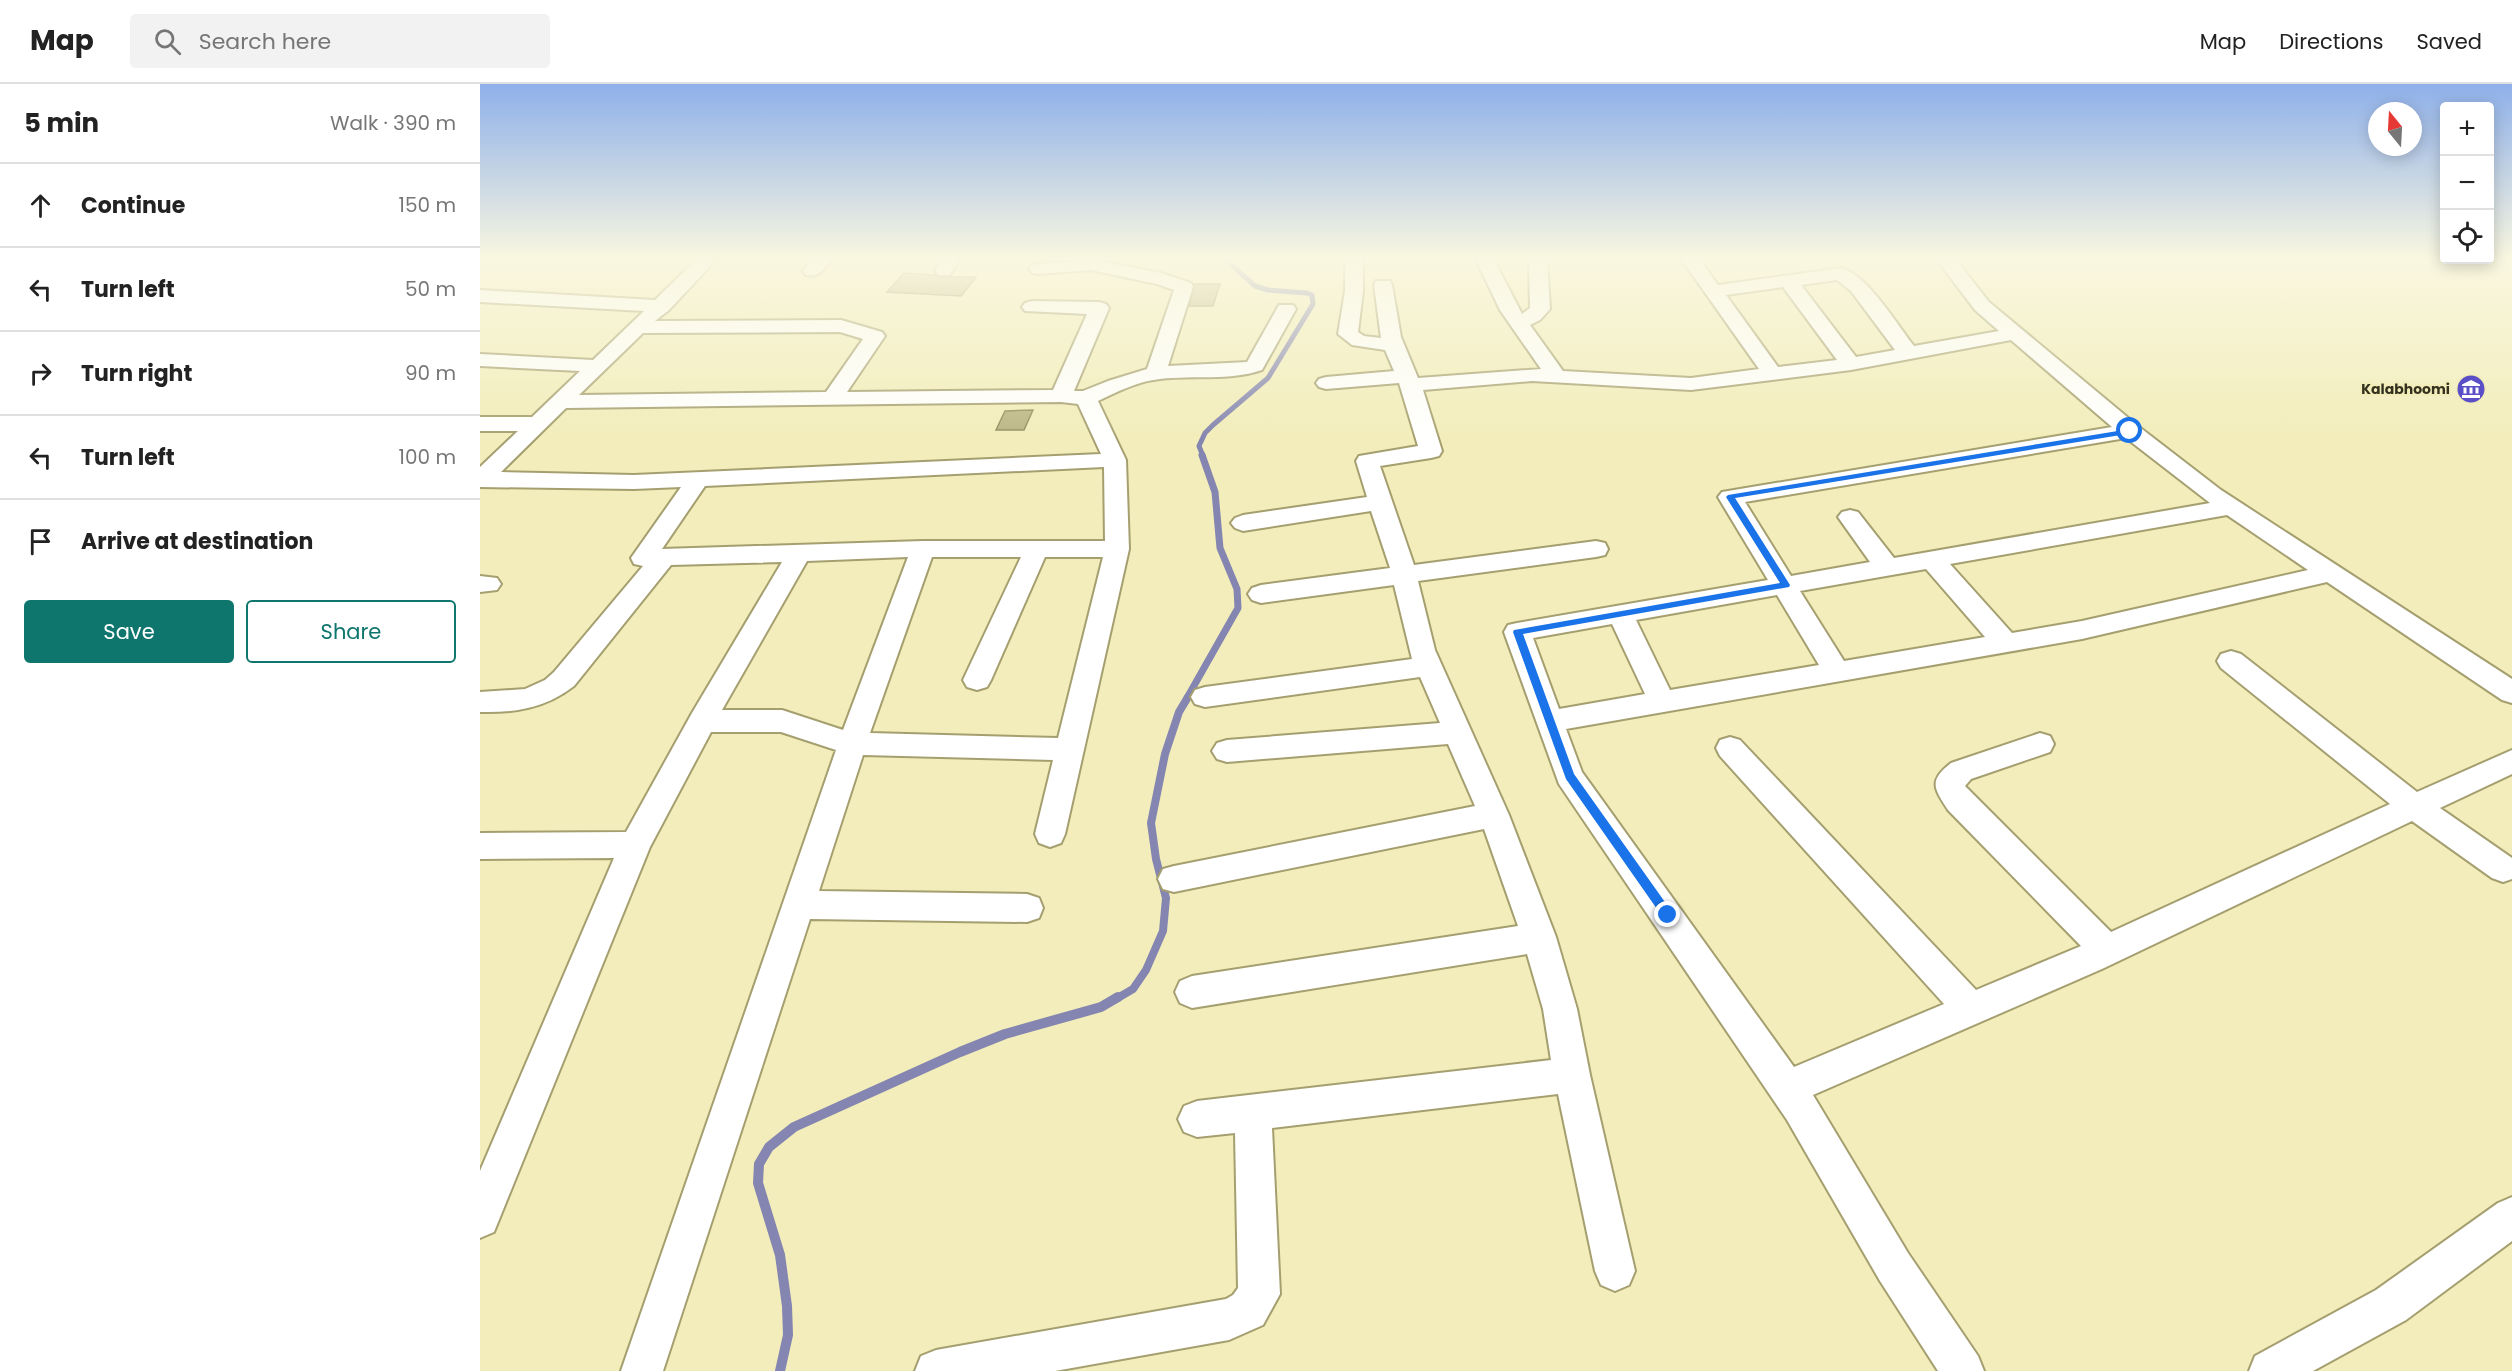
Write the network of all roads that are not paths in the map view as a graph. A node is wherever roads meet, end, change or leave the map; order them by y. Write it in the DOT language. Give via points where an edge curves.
graph roads {
  1 [pos="648,320"];
  2 [pos="1094,320"];
  3 [pos="1173,320"];
  4 [pos="1280,320"];
  5 [pos="1350,320"];
  6 [pos="1386,320"];
  7 [pos="1518,320"];
  8 [pos="1525,320"];
  9 [pos="1735,320"];
  10 [pos="1818,320"];
  11 [pos="1882,320"];
  12 [pos="1998,320"];
  13 [pos="1520,323"];
  14 [pos="641,327"];
  15 [pos="2014,334"];
  16 [pos="1391,345"];
  17 [pos="1909,354"];
  18 [pos="480,360"];
  19 [pos="1851,364"];
  20 [pos="598,366"];
  21 [pos="1156,373"];
  22 [pos="1773,374"];
  23 [pos="1557,377"];
  24 [pos="1409,380"];
  25 [pos="1326,383"];
  26 [pos="1061,396"];
  27 [pos="833,398"];
  28 [pos="1086,398"];
  29 [pos="561,402"];
  30 [pos="480,424"];
  31 [pos="539,424"];
  32 [pos="2130,431"];
  33 [pos="1115,460"];
  34 [pos="698,479"];
  35 [pos="480,480"];
  36 [pos="1381,502"];
  37 [pos="2231,507"];
  38 [pos="1850,517"];
  39 [pos="1243,523"];
  40 [pos="1037,548"];
  41 [pos="923,549"];
  42 [pos="1117,549"];
  43 [pos="1596,549"];
  44 [pos="799,554"];
  45 [pos="663,558"];
  46 [pos="1932,560"];
  47 [pos="1888,568"];
  48 [pos="2331,573"];
  49 [pos="1404,574"];
  50 [pos="1786,585"];
  51 [pos="1261,594"];
  52 [pos="1620,614"];
  53 [pos="2006,642"];
  54 [pos="2231,661"];
  55 [pos="1429,666"];
  56 [pos="1836,671"];
  57 [pos="977,680"];
  58 [pos="2512,693"];
  59 [pos="1205,697"];
  60 [pos="1662,701"];
  61 [pos="480,702"];
  62 [pos="702,721"];
  63 [pos="1549,721"];
  64 [pos="1458,732"];
  65 [pos="852,744"];
  66 [pos="2040,744"];
  67 [pos="1730,748"];
  68 [pos="1070,749"];
  69 [pos="1227,751"];
  70 [pos="2512,761"];
  71 [pos="2415,807"];
  72 [pos="1494,815"];
  73 [pos="1050,834"];
  74 [pos="635,845"];
  75 [pos="480,846"];
  76 [pos="2503,869"];
  77 [pos="1174,879"];
  78 [pos="798,905"];
  79 [pos="1027,908"];
  80 [pos="1539,937"];
  81 [pos="2107,950"];
  82 [pos="1192,992"];
  83 [pos="1971,1009"];
  84 [pos="1572,1075"];
  85 [pos="1787,1088"];
  86 [pos="1253,1112"];
  87 [pos="1197,1119"];
  88 [pos="2512,1217"];
  89 [pos="480,1218"];
  90 [pos="1616,1271"];
  91 [pos="642,1371"];
  92 [pos="936,1371"];
  93 [pos="1963,1371"];
  94 [pos="2270,1371"];
  1 -- 14 [label="street"];
  2 -- 26 [label="street"];
  3 -- 21 [label="street"];
  4 -- 21 [label="street" via="1255,366"];
  5 -- 16 [label="street" via="1348,334 1359,341"];
  6 -- 16 [label="street"];
  7 -- 13 [label="street"];
  8 -- 13 [label="street"];
  9 -- 22 [label="street"];
  10 -- 19 [label="street"];
  11 -- 17 [label="street"];
  12 -- 15 [label="street"];
  13 -- 23 [label="street"];
  14 -- 20 [label="street"];
  14 -- 27 [label="street" via="841,327 875,336"];
  15 -- 17 [label="street"];
  15 -- 32 [label="street"];
  16 -- 24 [label="street"];
  17 -- 19 [label="street"];
  18 -- 20 [label="street"];
  19 -- 22 [label="street"];
  20 -- 29 [label="street"];
  21 -- 28 [label="street"];
  22 -- 23 [label="street" via="1691,384"];
  23 -- 24 [label="street"];
  24 -- 25 [label="street"];
  24 -- 36 [label="street" via="1431,451 1367,461"];
  26 -- 27 [label="street"];
  26 -- 28 [label="street"];
  27 -- 29 [label="street"];
  28 -- 33 [label="street"];
  29 -- 31 [label="street"];
  30 -- 31 [label="street"];
  31 -- 35 [label="street"];
  32 -- 37 [label="street"];
  32 -- 50 [label="street" via="1730,497"];
  33 -- 34 [label="street"];
  33 -- 42 [label="street"];
  34 -- 35 [label="street"];
  34 -- 45 [label="street" via="643,558"];
  36 -- 39 [label="street"];
  36 -- 49 [label="street"];
  37 -- 46 [label="street"];
  37 -- 48 [label="street"];
  38 -- 47 [label="street"];
  40 -- 41 [label="street"];
  40 -- 42 [label="street"];
  40 -- 57 [label="street"];
  41 -- 44 [label="street"];
  41 -- 65 [label="street"];
  42 -- 68 [label="street"];
  43 -- 49 [label="street"];
  44 -- 45 [label="street"];
  44 -- 62 [label="street"];
  45 -- 61 [label="street" via="550,691 508,703"];
  46 -- 47 [label="street"];
  46 -- 53 [label="street"];
  47 -- 50 [label="street"];
  48 -- 53 [label="street" via="2082,630"];
  48 -- 58 [label="street"];
  49 -- 51 [label="street"];
  49 -- 55 [label="street"];
  50 -- 52 [label="street"];
  50 -- 56 [label="street"];
  52 -- 60 [label="street"];
  52 -- 63 [label="street" via="1517,632"];
  53 -- 56 [label="street"];
  54 -- 71 [label="street"];
  55 -- 59 [label="street"];
  55 -- 64 [label="street"];
  56 -- 60 [label="street"];
  60 -- 63 [label="street"];
  62 -- 65 [label="street" via="782,721"];
  62 -- 74 [label="street"];
  63 -- 85 [label="street" via="1569,776"];
  64 -- 69 [label="street"];
  64 -- 72 [label="street"];
  65 -- 68 [label="street"];
  65 -- 78 [label="street"];
  66 -- 81 [label="street" via="1961,771 1950,780 1950,788"];
  67 -- 83 [label="street"];
  68 -- 73 [label="street"];
  70 -- 71 [label="street"];
  71 -- 76 [label="street"];
  71 -- 81 [label="street"];
  72 -- 77 [label="street"];
  72 -- 80 [label="street"];
  74 -- 75 [label="street"];
  74 -- 89 [label="street"];
  78 -- 79 [label="street"];
  78 -- 91 [label="street"];
  80 -- 82 [label="street"];
  80 -- 84 [label="street" via="1560,1010"];
  81 -- 83 [label="street"];
  83 -- 85 [label="street"];
  84 -- 86 [label="street"];
  84 -- 90 [label="street"];
  85 -- 93 [label="street" via="1894,1267"];
  86 -- 87 [label="street"];
  86 -- 92 [label="street" via="1259,1294 1248,1310 1229,1319"];
  88 -- 94 [label="street" via="2391,1305"];
}
